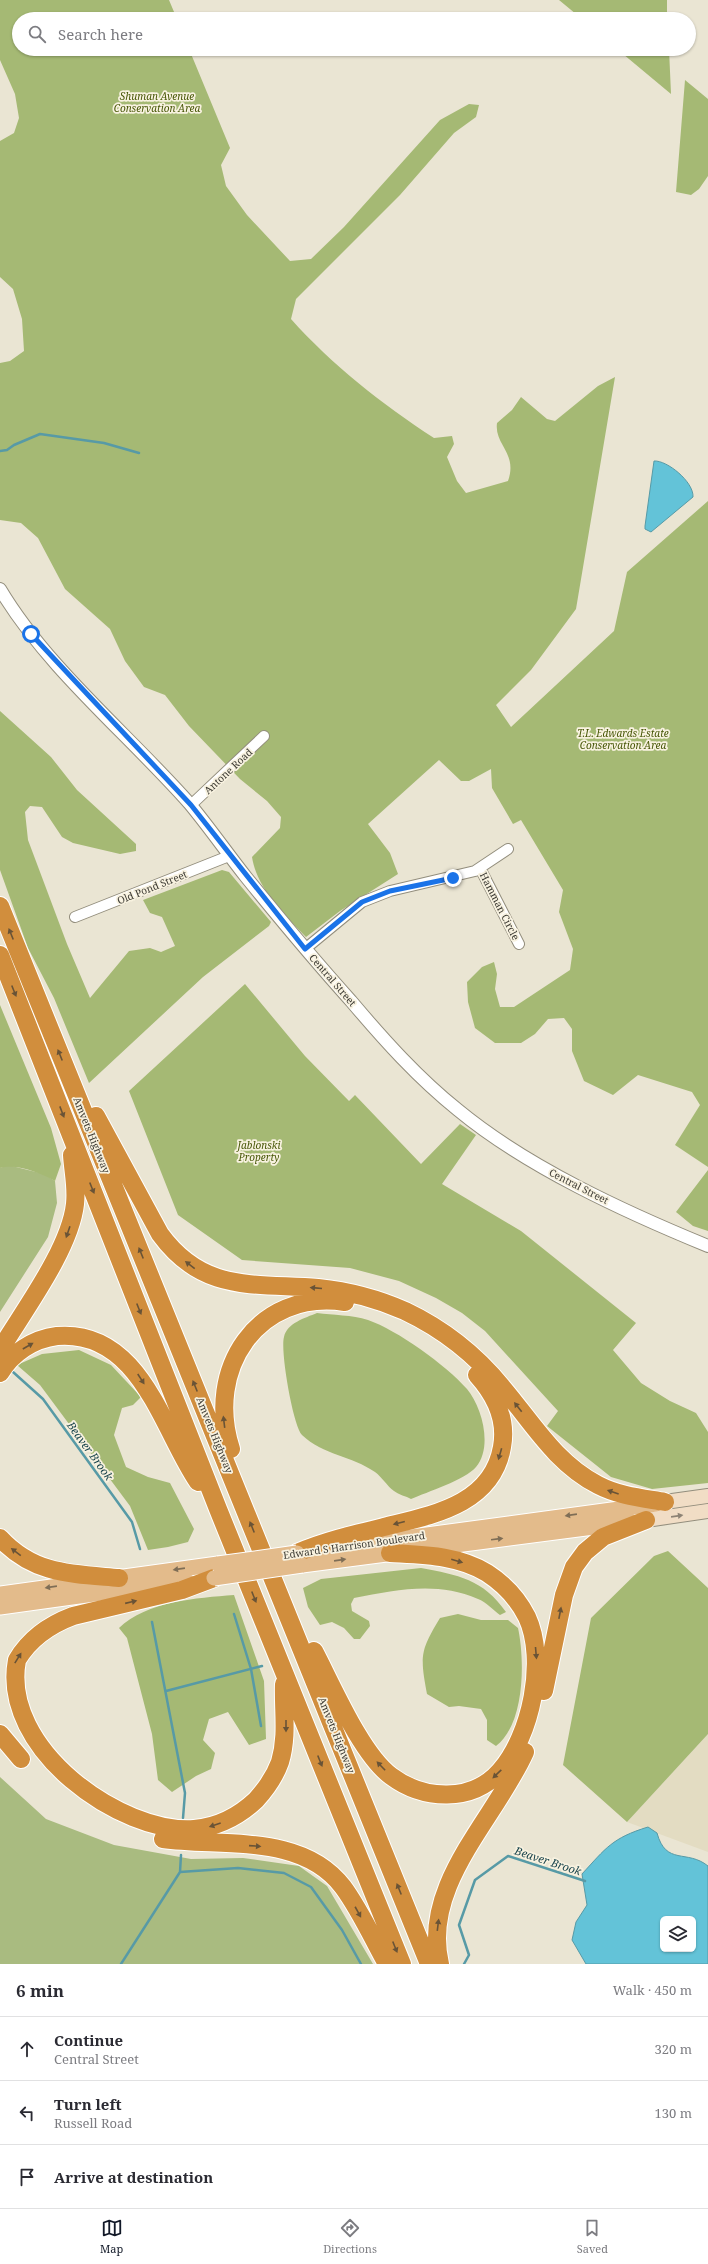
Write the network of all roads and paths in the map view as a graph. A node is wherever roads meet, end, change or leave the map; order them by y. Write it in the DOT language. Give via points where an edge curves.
graph roads {
  1 [pos="0,589"];
  2 [pos="264,736"];
  3 [pos="191,805"];
  4 [pos="508,849"];
  5 [pos="230,856"];
  6 [pos="480,868"];
  7 [pos="0,906"];
  8 [pos="75,917"];
  9 [pos="519,944"];
  10 [pos="305,949"];
  11 [pos="0,955"];
  12 [pos="68,1075"];
  13 [pos="72,1138"];
  14 [pos="708,1246"];
  15 [pos="0,1350"];
  16 [pos="0,1373"];
  17 [pos="236,1487"];
  18 [pos="708,1496"];
  19 [pos="665,1502"];
  20 [pos="218,1509"];
  21 [pos="708,1512"];
  22 [pos="646,1520"];
  23 [pos="0,1538"];
  24 [pos="390,1553"];
  25 [pos="299,1559"];
  26 [pos="216,1571"];
  27 [pos="120,1578"];
  28 [pos="0,1594"];
  29 [pos="0,1607"];
  30 [pos="294,1628"];
  31 [pos="284,1673"];
  32 [pos="0,1734"];
  33 [pos="30,1769"];
  34 [pos="81,1808"];
  35 [pos="387,1964"];
  36 [pos="402,1964"];
  37 [pos="429,1964"];
  38 [pos="440,1964"];
  1 -- 3 [label="street, Central Street" via="21,622 40,645"];
  2 -- 3 [label="street, Antone Road"];
  3 -- 5 [label="street, Central Street"];
  4 -- 6 [label="street"];
  5 -- 8 [label="street, Old Pond Street"];
  5 -- 10 [label="street, Central Street"];
  6 -- 9 [label="street, Hamman Circle"];
  6 -- 10 [label="street" via="453,878 390,891 369,899 350,910"];
  12 -- 7 [label="highway, Amvets Highway, one-way"];
  10 -- 14 [label="street, Central Street" via="406,1063 477,1126 508,1147 567,1180"];
  11 -- 13 [label="highway, Amvets Highway, one-way"];
  17 -- 12 [label="highway, Amvets Highway, one-way"];
  19 -- 12 [label="highway, one-way" via="626,1496 607,1490 571,1469 556,1455 503,1387 477,1360 449,1336 405,1312 372,1299 338,1291 237,1283 198,1271 172,1250 160,1234 88,1100"];
  13 -- 15 [label="highway, one-way" via="75,1197 67,1234 56,1258"];
  13 -- 20 [label="highway, Amvets Highway, one-way"];
  16 -- 20 [label="highway, one-way" via="8,1362 26,1347 43,1339 76,1336 88,1339 113,1352 140,1377 197,1481"];
  17 -- 25 [label="highway, one-way" via="233,1453 223,1409 228,1376 234,1359 245,1341 258,1326 278,1312 303,1303 327,1301 350,1303 376,1310 422,1331 457,1355 476,1374 495,1399 503,1431 499,1459 480,1489 462,1503 438,1514 321,1543"];
  30 -- 17 [label="highway, Amvets Highway, one-way"];
  18 -- 19 [label="main road, Edward S Harrison Boulevard"];
  19 -- 25 [label="main road, Edward S Harrison Boulevard, one-way"];
  20 -- 31 [label="highway, Amvets Highway, one-way"];
  22 -- 21 [label="main road, Edward S Harrison Boulevard, one-way"];
  24 -- 22 [label="main road, Edward S Harrison Boulevard, one-way"];
  38 -- 22 [label="highway, one-way" via="436,1938 444,1895 454,1873 514,1774 535,1729 570,1575 585,1552 603,1537"];
  27 -- 23 [label="highway, one-way" via="52,1571 24,1558"];
  25 -- 24 [label="main road, Edward S Harrison Boulevard, one-way"];
  24 -- 30 [label="highway, one-way" via="436,1556 474,1567 509,1591 528,1618 537,1664 530,1705 516,1746 495,1777 469,1791 448,1795 425,1793 402,1784 390,1775 366,1748 311,1647"];
  25 -- 26 [label="main road, Edward S Harrison Boulevard, bridge"];
  26 -- 27 [label="main road, Edward S Harrison Boulevard, one-way"];
  26 -- 29 [label="main road, Edward S Harrison Boulevard"];
  31 -- 26 [label="highway, one-way" via="285,1740 275,1774 252,1804 232,1818 209,1827 181,1830 168,1828 140,1822 111,1811 86,1799 64,1784 23,1744 10,1719 7,1687 16,1662 34,1638 57,1622 73,1616 182,1590"];
  27 -- 28 [label="main road, Edward S Harrison Boulevard, one-way"];
  37 -- 30 [label="highway, Amvets Highway, one-way"];
  31 -- 36 [label="highway, Amvets Highway, one-way"];
  32 -- 33 [label="highway"];
  34 -- 35 [label="highway, one-way" via="122,1827 163,1839 276,1848 306,1856 332,1874 343,1887"];
}
